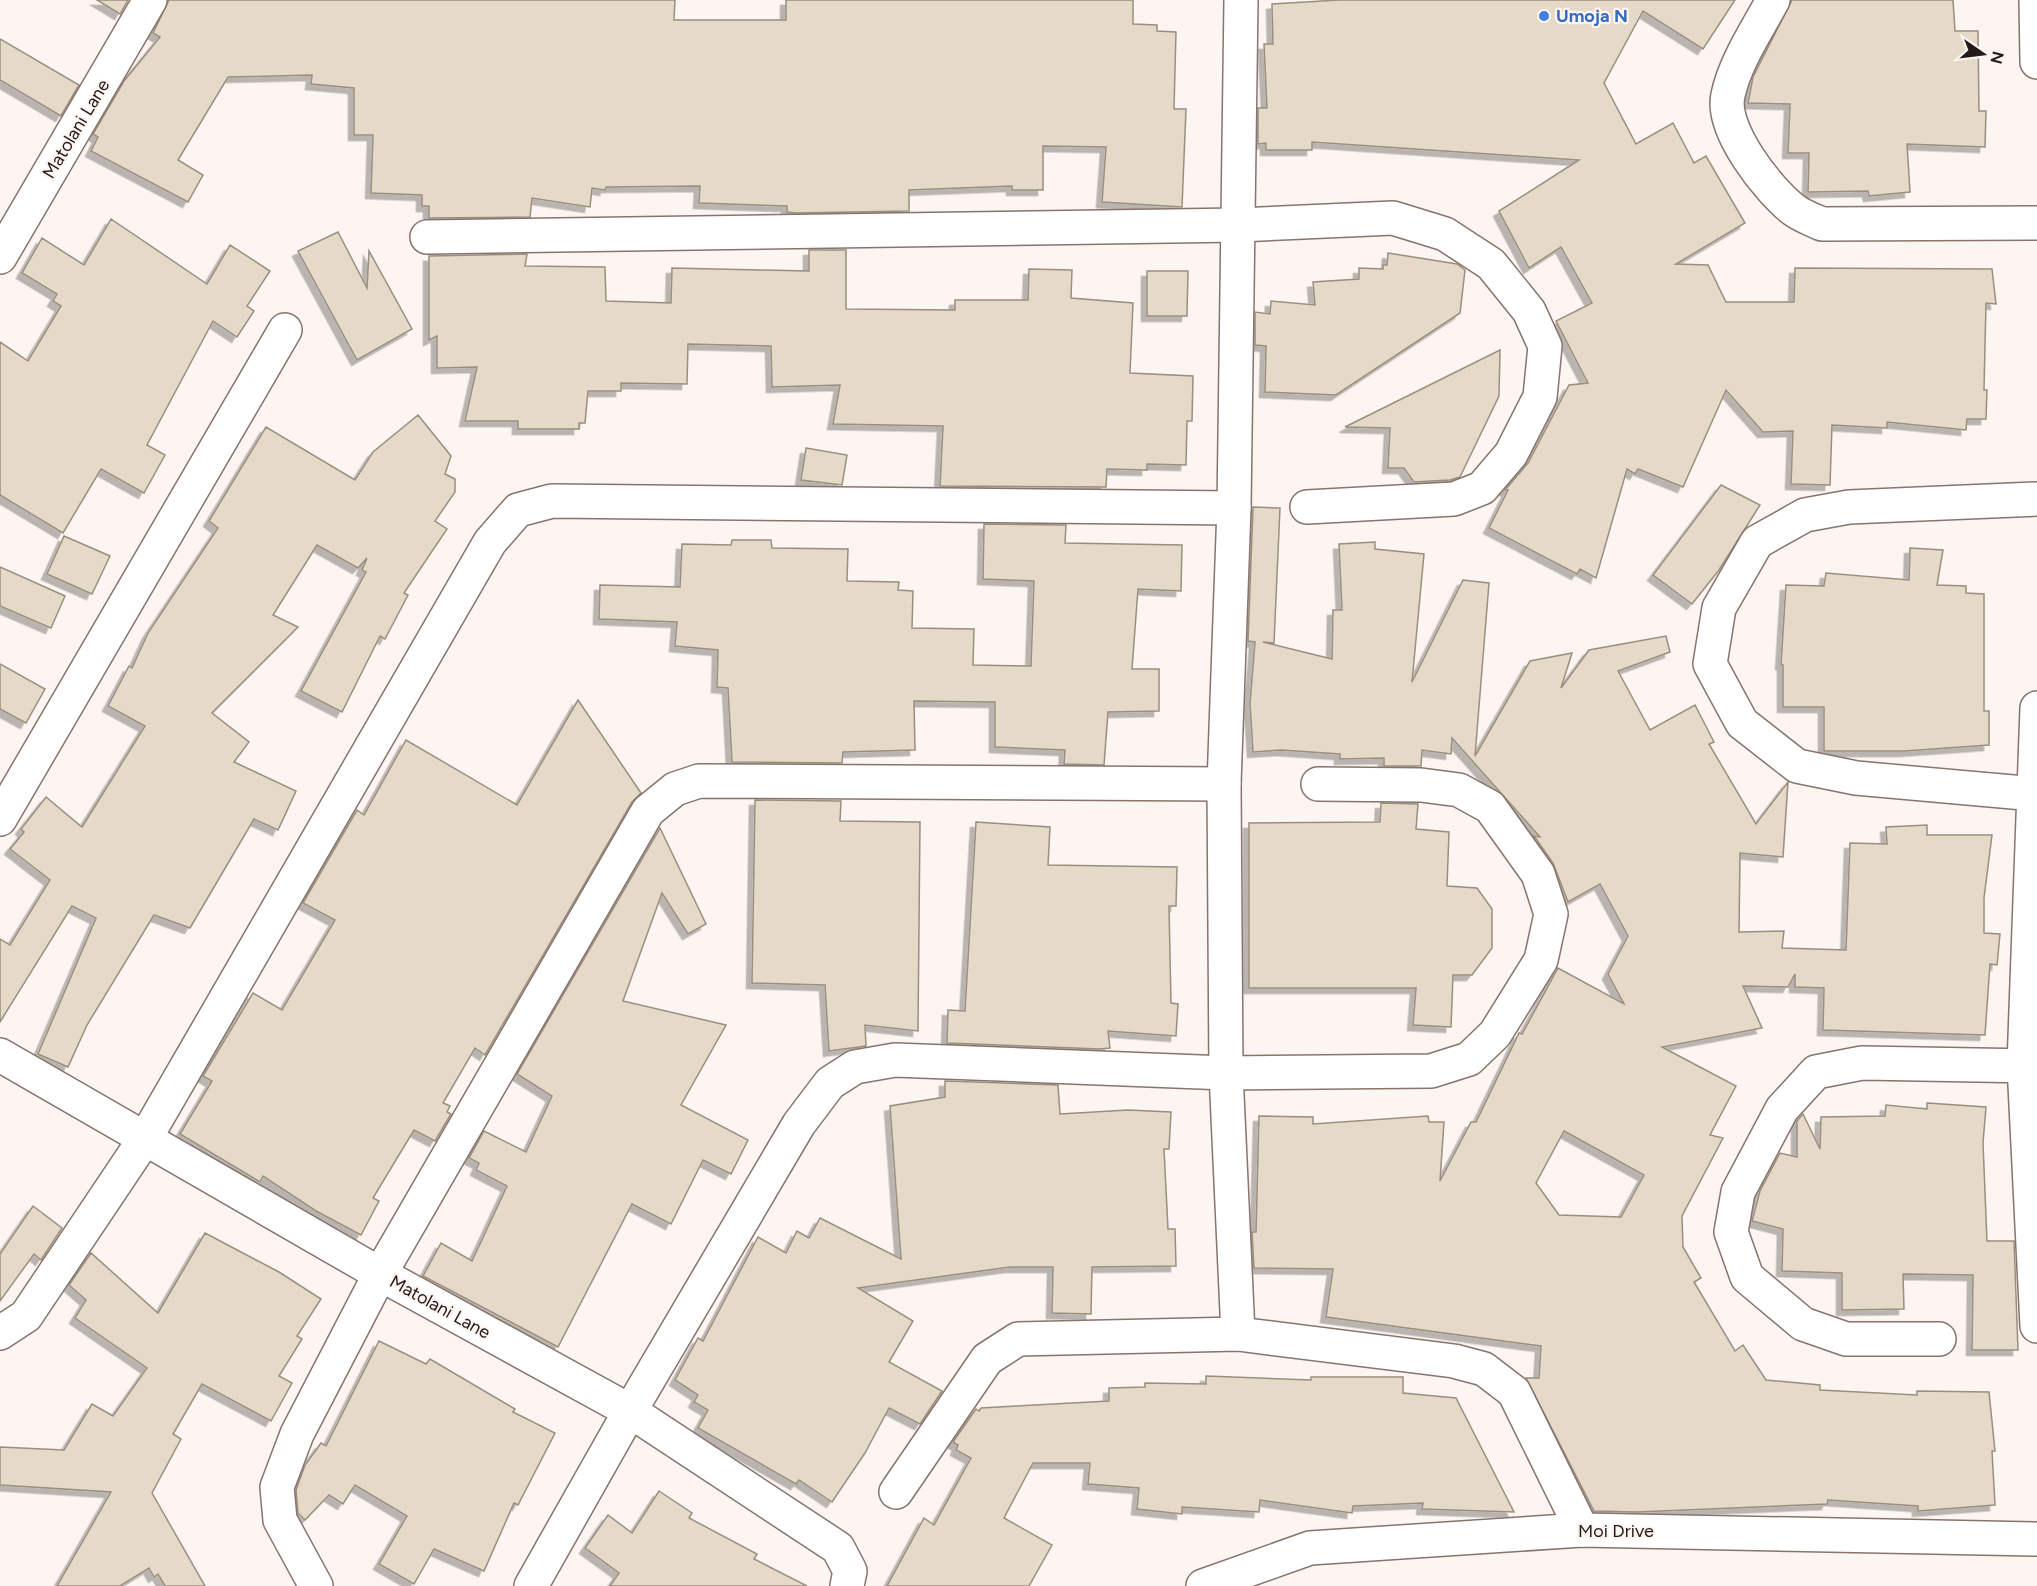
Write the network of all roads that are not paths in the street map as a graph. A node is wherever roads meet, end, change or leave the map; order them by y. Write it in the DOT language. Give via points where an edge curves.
graph roads {
  1 [pos="150,0"];
  2 [pos="1241,0"];
  3 [pos="1773,0"];
  4 [pos="2036,0"];
  5 [pos="2037,62"];
  6 [pos="2037,223"];
  7 [pos="1239,225"];
  8 [pos="427,237"];
  9 [pos="0,257"];
  10 [pos="285,330"];
  11 [pos="2037,499"];
  12 [pos="1307,507"];
  13 [pos="1234,508"];
  14 [pos="2037,708"];
  15 [pos="1224,784"];
  16 [pos="1318,784"];
  17 [pos="2035,794"];
  18 [pos="0,819"];
  19 [pos="0,1054"];
  20 [pos="2030,1065"];
  21 [pos="1227,1072"];
  22 [pos="146,1137"];
  23 [pos="380,1274"];
  24 [pos="2037,1326"];
  25 [pos="0,1333"];
  26 [pos="1238,1334"];
  27 [pos="1939,1339"];
  28 [pos="630,1411"];
  29 [pos="896,1492"];
  30 [pos="1582,1530"];
  31 [pos="2037,1539"];
  32 [pos="316,1586"];
  33 [pos="531,1586"];
  34 [pos="847,1586"];
  35 [pos="1203,1586"];
  1 -- 9 [label="street, Matolani Lane"];
  2 -- 7 [label="street"];
  3 -- 6 [label="street" via="1727,97 1731,126 1762,179 1794,211 1822,224"];
  4 -- 5 [label="street"];
  7 -- 8 [label="street"];
  7 -- 12 [label="street" via="1393,218 1445,234 1491,264 1529,311 1545,346 1540,397 1511,454 1482,488 1454,499"];
  7 -- 13 [label="street"];
  10 -- 18 [label="street"];
  11 -- 17 [label="street" via="1849,507 1804,515 1757,542 1719,608 1710,664 1742,723 1797,766 1856,778"];
  13 -- 15 [label="street"];
  13 -- 22 [label="street" via="552,501 518,510 490,542"];
  14 -- 17 [label="street"];
  15 -- 21 [label="street"];
  15 -- 23 [label="street" via="726,780 699,781 675,789 648,811"];
  16 -- 21 [label="street" via="1421,785 1459,790 1490,807 1538,874 1551,914 1541,960 1495,1034 1469,1059 1431,1071"];
  17 -- 20 [label="street"];
  19 -- 22 [label="street, Matolani Lane"];
  20 -- 24 [label="street"];
  20 -- 27 [label="street" via="1862,1063 1816,1072 1782,1109 1738,1192 1731,1232 1747,1277 1803,1324 1846,1339"];
  21 -- 26 [label="street"];
  21 -- 28 [label="street" via="896,1060 855,1067 830,1083 799,1124"];
  22 -- 23 [label="street, Matolani Lane"];
  22 -- 25 [label="street" via="26,1316"];
  23 -- 28 [label="street, Matolani Lane"];
  23 -- 32 [label="street" via="297,1434 277,1487 280,1520"];
  26 -- 29 [label="street" via="1018,1339 987,1359"];
  26 -- 30 [label="street" via="1454,1361 1484,1369 1514,1392"];
  28 -- 33 [label="street"];
  28 -- 34 [label="street, Matolani Lane" via="838,1548 850,1571"];
  30 -- 31 [label="street, Moi Drive"];
  30 -- 35 [label="street, Moi Drive" via="1310,1548"];
}
